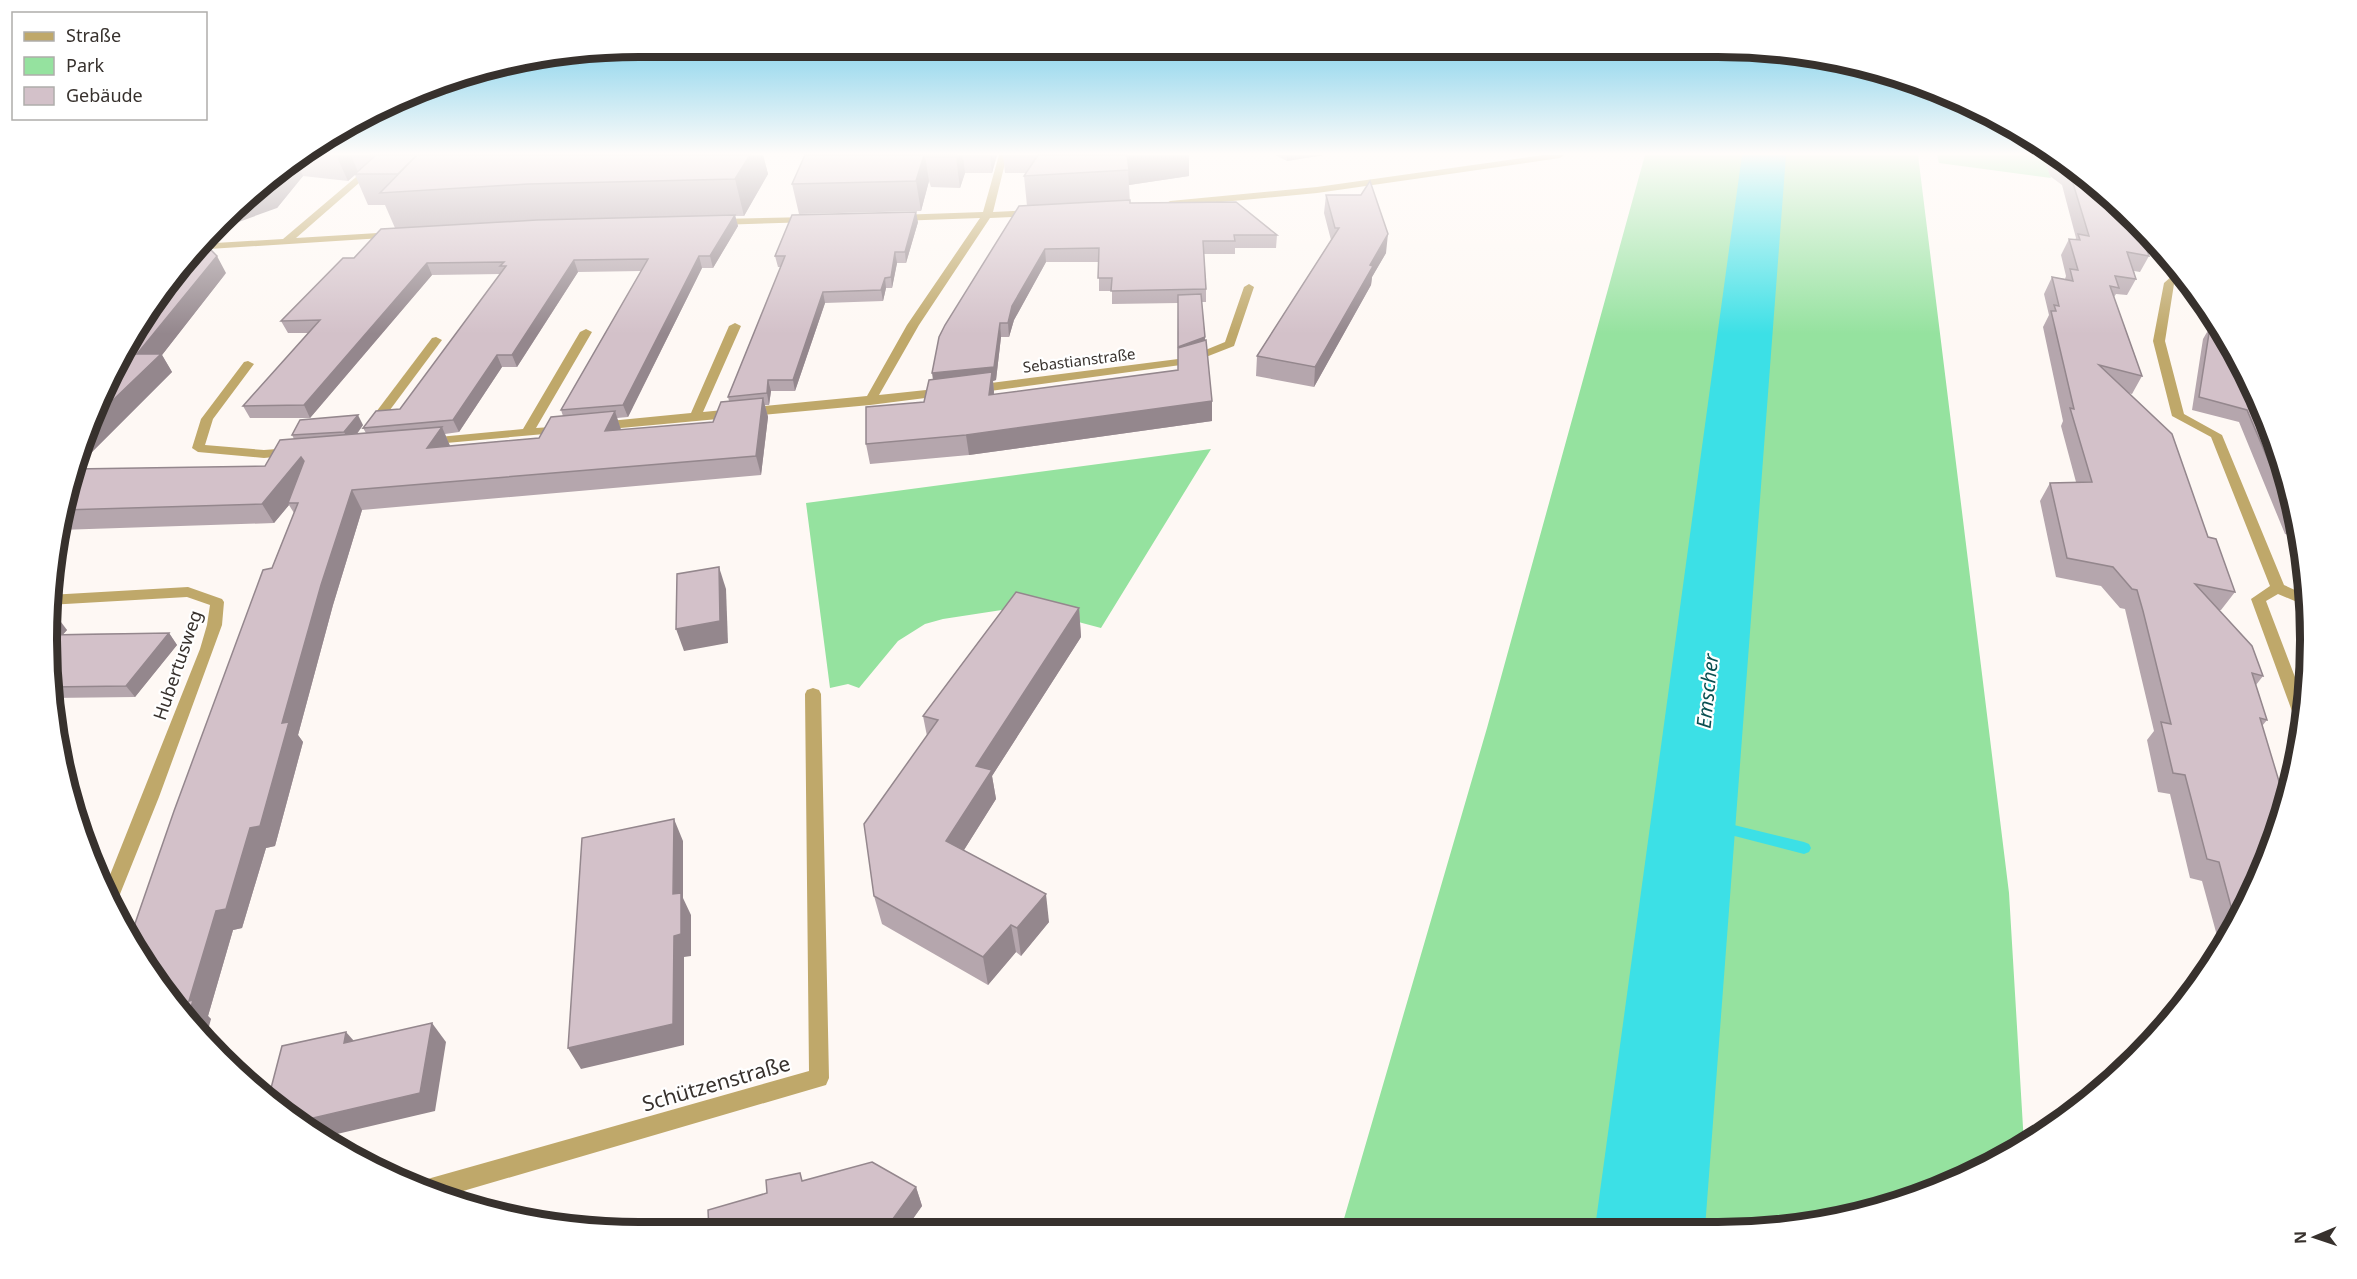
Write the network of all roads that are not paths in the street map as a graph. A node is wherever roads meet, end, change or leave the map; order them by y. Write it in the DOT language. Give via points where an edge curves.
graph roads {
  1 [pos="317,215"];
  2 [pos="987,215"];
  3 [pos="996,215"];
  4 [pos="882,218"];
  5 [pos="823,219"];
  6 [pos="705,222"];
  7 [pos="404,234"];
  8 [pos="286,241"];
  9 [pos="211,246"];
  10 [pos="2175,279"];
  11 [pos="1249,286"];
  12 [pos="735,326"];
  13 [pos="586,332"];
  14 [pos="436,340"];
  15 [pos="248,364"];
  16 [pos="870,401"];
  17 [pos="695,417"];
  18 [pos="527,433"];
  19 [pos="362,439"];
  20 [pos="411,443"];
  21 [pos="299,452"];
  22 [pos="2278,588"];
  23 [pos="2299,597"];
  24 [pos="58,599"];
  25 [pos="813,694"];
  26 [pos="2296,702"];
  27 [pos="113,889"];
  28 [pos="439,1186"];
  1 -- 8 [label="street"];
  2 -- 3 [label="street"];
  2 -- 4 [label="street"];
  2 -- 16 [label="street" via="913,325"];
  5 -- 6 [label="street"];
  7 -- 8 [label="street"];
  8 -- 9 [label="street"];
  10 -- 22 [label="street" via="2169,283 2159,341 2178,416 2216,435"];
  11 -- 16 [label="street, Sebastianstraße" via="1230,344 1188,361"];
  12 -- 17 [label="street"];
  13 -- 18 [label="street"];
  14 -- 19 [label="street"];
  15 -- 21 [label="street" via="207,419 198,448 264,454"];
  16 -- 17 [label="street, Sebastianstraße"];
  17 -- 18 [label="street, Sebastianstraße"];
  18 -- 20 [label="street, Sebastianstraße"];
  22 -- 23 [label="street"];
  22 -- 26 [label="street" via="2258,599"];
  24 -- 27 [label="street, Hubertusweg" via="188,592 217,602 210,640"];
  25 -- 28 [label="street, Schützenstraße" via="819,1078"];
}
